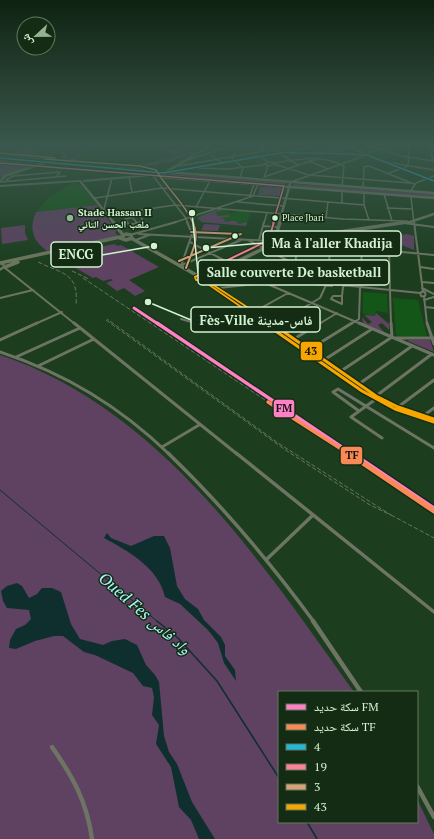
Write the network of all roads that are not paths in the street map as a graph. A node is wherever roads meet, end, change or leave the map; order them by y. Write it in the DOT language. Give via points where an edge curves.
graph roads {
  1 [pos="84,184"];
  2 [pos="110,184"];
  3 [pos="130,184"];
  4 [pos="160,184"];
  5 [pos="208,184"];
  6 [pos="256,184"];
  7 [pos="258,184"];
  8 [pos="318,184"];
  9 [pos="363,184"];
  10 [pos="414,184"];
  11 [pos="342,186"];
  12 [pos="289,187"];
  13 [pos="162,188"];
  14 [pos="363,188"];
  15 [pos="342,191"];
  16 [pos="132,192"];
  17 [pos="204,192"];
  18 [pos="410,192"];
  19 [pos="364,193"];
  20 [pos="434,193"];
  21 [pos="384,194"];
  22 [pos="107,196"];
  23 [pos="249,196"];
  24 [pos="253,196"];
  25 [pos="411,197"];
  26 [pos="95,198"];
  27 [pos="286,198"];
  28 [pos="434,198"];
  29 [pos="236,202"];
  30 [pos="328,202"];
  31 [pos="342,203"];
  32 [pos="175,205"];
  33 [pos="364,205"];
  34 [pos="284,206"];
  35 [pos="196,207"];
  36 [pos="387,208"];
  37 [pos="104,209"];
  38 [pos="217,209"];
  39 [pos="412,209"];
  40 [pos="141,212"];
  41 [pos="268,213"];
  42 [pos="282,214"];
  43 [pos="434,214"];
  44 [pos="108,215"];
  45 [pos="140,216"];
  46 [pos="132,217"];
  47 [pos="326,218"];
  48 [pos="414,219"];
  49 [pos="186,220"];
  50 [pos="369,220"];
  51 [pos="386,220"];
  52 [pos="392,221"];
  53 [pos="410,222"];
  54 [pos="400,223"];
  55 [pos="137,224"];
  56 [pos="387,225"];
  57 [pos="415,225"];
  58 [pos="264,226"];
  59 [pos="140,227"];
  60 [pos="278,227"];
  61 [pos="434,227"];
  62 [pos="158,229"];
  63 [pos="135,234"];
  64 [pos="150,235"];
  65 [pos="155,235"];
  66 [pos="122,237"];
  67 [pos="130,237"];
  68 [pos="191,237"];
  69 [pos="243,239"];
  70 [pos="246,239"];
  71 [pos="136,240"];
  72 [pos="259,240"];
  73 [pos="274,240"];
  74 [pos="299,240"];
  75 [pos="190,242"];
  76 [pos="330,245"];
  77 [pos="264,248"];
  78 [pos="362,248"];
  79 [pos="388,250"];
  80 [pos="210,253"];
  81 [pos="418,253"];
  82 [pos="434,254"];
  83 [pos="285,259"];
  84 [pos="311,263"];
  85 [pos="2,264"];
  86 [pos="230,264"];
  87 [pos="295,264"];
  88 [pos="180,266"];
  89 [pos="420,267"];
  90 [pos="434,269"];
  91 [pos="0,270"];
  92 [pos="197,276"];
  93 [pos="252,276"];
  94 [pos="203,278"];
  95 [pos="292,280"];
  96 [pos="308,281"];
  97 [pos="422,282"];
  98 [pos="267,283"];
  99 [pos="434,283"];
  100 [pos="326,284"];
  101 [pos="343,285"];
  102 [pos="360,287"];
  103 [pos="220,288"];
  104 [pos="422,288"];
  105 [pos="33,290"];
  106 [pos="390,290"];
  107 [pos="288,293"];
  108 [pos="423,294"];
  109 [pos="434,295"];
  110 [pos="342,296"];
  111 [pos="0,298"];
  112 [pos="424,300"];
  113 [pos="313,303"];
  114 [pos="425,307"];
  115 [pos="434,308"];
  116 [pos="62,312"];
  117 [pos="254,312"];
  118 [pos="337,313"];
  119 [pos="181,319"];
  120 [pos="263,321"];
  121 [pos="356,322"];
  122 [pos="274,325"];
  123 [pos="80,328"];
  124 [pos="372,329"];
  125 [pos="393,338"];
  126 [pos="433,338"];
  127 [pos="94,339"];
  128 [pos="294,339"];
  129 [pos="0,340"];
  130 [pos="434,344"];
  131 [pos="412,346"];
  132 [pos="310,350"];
  133 [pos="0,352"];
  134 [pos="433,354"];
  135 [pos="16,357"];
  136 [pos="324,360"];
  137 [pos="38,366"];
  138 [pos="341,371"];
  139 [pos="434,380"];
  140 [pos="359,384"];
  141 [pos="376,397"];
  142 [pos="366,406"];
  143 [pos="398,407"];
  144 [pos="434,408"];
  145 [pos="359,411"];
  146 [pos="423,416"];
  147 [pos="434,420"];
  148 [pos="199,425"];
  149 [pos="382,438"];
  150 [pos="162,447"];
  151 [pos="434,448"];
  152 [pos="313,515"];
  153 [pos="267,559"];
  154 [pos="434,612"];
  155 [pos="360,691"];
  156 [pos="52,747"];
  157 [pos="418,788"];
  158 [pos="434,817"];
  159 [pos="92,839"];
  1 -- 26 [label="street"];
  2 -- 22 [label="street"];
  3 -- 16 [label="street"];
  4 -- 13 [label="street"];
  5 -- 17 [label="street"];
  6 -- 23 [label="street"];
  6 -- 24 [label="street"];
  7 -- 12 [label="street"];
  8 -- 11 [label="street"];
  9 -- 14 [label="street"];
  10 -- 18 [label="street"];
  11 -- 14 [label="street"];
  12 -- 15 [label="street"];
  12 -- 27 [label="street"];
  13 -- 16 [label="street"];
  13 -- 17 [label="street"];
  13 -- 32 [label="street"];
  14 -- 18 [label="street"];
  15 -- 19 [label="street"];
  15 -- 31 [label="street"];
  16 -- 22 [label="street"];
  17 -- 23 [label="street"];
  17 -- 35 [label="street"];
  18 -- 20 [label="street"];
  19 -- 21 [label="street"];
  19 -- 33 [label="street"];
  21 -- 25 [label="street"];
  21 -- 36 [label="street"];
  22 -- 26 [label="street"];
  22 -- 37 [label="street"];
  23 -- 24 [label="street"];
  23 -- 29 [label="street"];
  24 -- 27 [label="street"];
  25 -- 28 [label="street"];
  25 -- 39 [label="street"];
  26 -- 37 [label="street"];
  27 -- 30 [label="street"];
  27 -- 34 [label="street"];
  29 -- 34 [label="street"];
  29 -- 38 [label="street"];
  30 -- 31 [label="street"];
  30 -- 47 [label="street"];
  31 -- 33 [label="street"];
  32 -- 35 [label="street"];
  32 -- 44 [label="street"];
  32 -- 49 [label="street"];
  33 -- 50 [label="street"];
  34 -- 42 [label="street"];
  35 -- 38 [label="street"];
  36 -- 39 [label="street"];
  36 -- 52 [label="street"];
  37 -- 44 [label="street"];
  38 -- 41 [label="street"];
  38 -- 49 [label="street"];
  39 -- 48 [label="street"];
  40 -- 45 [label="street" via="143,215"];
  41 -- 42 [label="street"];
  41 -- 58 [label="street"];
  42 -- 47 [label="street"];
  42 -- 60 [label="street"];
  43 -- 48 [label="street"];
  44 -- 66 [label="street"];
  45 -- 46 [label="street"];
  45 -- 55 [label="street" via="144,222"];
  46 -- 55 [label="street"];
  46 -- 55 [label="street" via="124,219 129,224"];
  47 -- 50 [label="street"];
  48 -- 53 [label="street"];
  48 -- 57 [label="street"];
  49 -- 62 [label="street"];
  49 -- 68 [label="street"];
  50 -- 51 [label="street"];
  51 -- 52 [label="street"];
  51 -- 56 [label="street"];
  52 -- 53 [label="street"];
  53 -- 54 [label="street"];
  54 -- 56 [label="street"];
  54 -- 57 [label="street"];
  55 -- 59 [label="street"];
  56 -- 74 [label="street"];
  57 -- 61 [label="street"];
  57 -- 81 [label="street"];
  58 -- 60 [label="street"];
  58 -- 72 [label="street"];
  60 -- 73 [label="street"];
  62 -- 63 [label="street"];
  62 -- 65 [label="street"];
  63 -- 64 [label="street"];
  63 -- 67 [label="street"];
  64 -- 65 [label="street"];
  64 -- 71 [label="street"];
  65 -- 68 [label="street"];
  66 -- 67 [label="street"];
  66 -- 85 [label="street"];
  67 -- 71 [label="street"];
  67 -- 92 [label="street"];
  68 -- 69 [label="street"];
  68 -- 75 [label="street"];
  69 -- 70 [label="street"];
  69 -- 80 [label="street"];
  70 -- 72 [label="street"];
  70 -- 77 [label="street"];
  71 -- 88 [label="street"];
  72 -- 73 [label="street"];
  73 -- 74 [label="street"];
  73 -- 77 [label="street"];
  74 -- 76 [label="street"];
  74 -- 87 [label="street"];
  75 -- 80 [label="street"];
  75 -- 88 [label="street"];
  76 -- 78 [label="street"];
  76 -- 100 [label="street"];
  77 -- 83 [label="street"];
  77 -- 86 [label="street"];
  78 -- 79 [label="street"];
  78 -- 102 [label="street"];
  79 -- 81 [label="street"];
  79 -- 106 [label="street"];
  80 -- 86 [label="street"];
  80 -- 88 [label="street"];
  81 -- 82 [label="street"];
  81 -- 89 [label="street"];
  83 -- 87 [label="street"];
  83 -- 93 [label="street"];
  84 -- 96 [label="street"];
  85 -- 91 [label="main road"];
  85 -- 105 [label="street"];
  86 -- 93 [label="street"];
  86 -- 94 [label="street"];
  87 -- 95 [label="street"];
  88 -- 92 [label="street"];
  89 -- 90 [label="street"];
  89 -- 97 [label="street"];
  92 -- 94 [label="street"];
  93 -- 98 [label="street"];
  94 -- 103 [label="street"];
  94 -- 120 [label="street"];
  95 -- 96 [label="street"];
  95 -- 98 [label="street"];
  96 -- 100 [label="street"];
  97 -- 99 [label="street"];
  97 -- 104 [label="street"];
  98 -- 100 [label="street"];
  98 -- 103 [label="street"];
  98 -- 107 [label="street"];
  100 -- 101 [label="street"];
  100 -- 113 [label="street" via="320,298"];
  101 -- 101 [label="street" via="344,266"];
  101 -- 102 [label="street"];
  101 -- 110 [label="street"];
  102 -- 106 [label="street"];
  102 -- 121 [label="street" via="359,319"];
  103 -- 117 [label="street"];
  104 -- 108 [label="street"];
  104 -- 109 [label="street"];
  105 -- 111 [label="street"];
  105 -- 116 [label="street"];
  106 -- 108 [label="street"];
  106 -- 125 [label="street"];
  107 -- 113 [label="street"];
  107 -- 117 [label="street"];
  108 -- 109 [label="street"];
  108 -- 112 [label="street"];
  109 -- 112 [label="street"];
  110 -- 110 [label="street" via="333,296 331,299 342,304"];
  112 -- 114 [label="street"];
  113 -- 118 [label="street"];
  113 -- 122 [label="street"];
  114 -- 115 [label="street"];
  114 -- 126 [label="street" via="426,320"];
  116 -- 123 [label="street"];
  116 -- 129 [label="street"];
  117 -- 122 [label="street"];
  118 -- 121 [label="street"];
  118 -- 128 [label="street"];
  119 -- 120 [label="street" via="198,324 220,322 236,331"];
  120 -- 141 [label="street" via="362,391"];
  121 -- 124 [label="street"];
  121 -- 132 [label="street"];
  122 -- 128 [label="street"];
  123 -- 127 [label="street"];
  123 -- 135 [label="street"];
  124 -- 125 [label="street"];
  124 -- 136 [label="street"];
  125 -- 126 [label="street"];
  125 -- 131 [label="street"];
  125 -- 138 [label="street"];
  126 -- 130 [label="street"];
  127 -- 137 [label="street"];
  127 -- 148 [label="street"];
  128 -- 132 [label="street"];
  131 -- 134 [label="street"];
  131 -- 140 [label="street"];
  132 -- 136 [label="street"];
  133 -- 135 [label="street"];
  134 -- 141 [label="street"];
  135 -- 137 [label="street"];
  136 -- 138 [label="street"];
  137 -- 150 [label="street" via="108,404"];
  138 -- 140 [label="street"];
  139 -- 143 [label="street"];
  140 -- 141 [label="street"];
  141 -- 142 [label="street"];
  141 -- 143 [label="street"];
  141 -- 147 [label="street" via="395,409"];
  142 -- 145 [label="street"];
  142 -- 145 [label="street" via="338,389 333,392"];
  142 -- 151 [label="street"];
  143 -- 146 [label="street"];
  144 -- 146 [label="street"];
  145 -- 149 [label="street" via="352,418"];
  146 -- 147 [label="street"];
  148 -- 150 [label="street"];
  148 -- 152 [label="street"];
  150 -- 153 [label="street" via="220,504"];
  152 -- 153 [label="street"];
  152 -- 154 [label="street"];
  153 -- 155 [label="street" via="324,635"];
  156 -- 159 [label="street" via="83,795"];
  157 -- 158 [label="street"];
}
